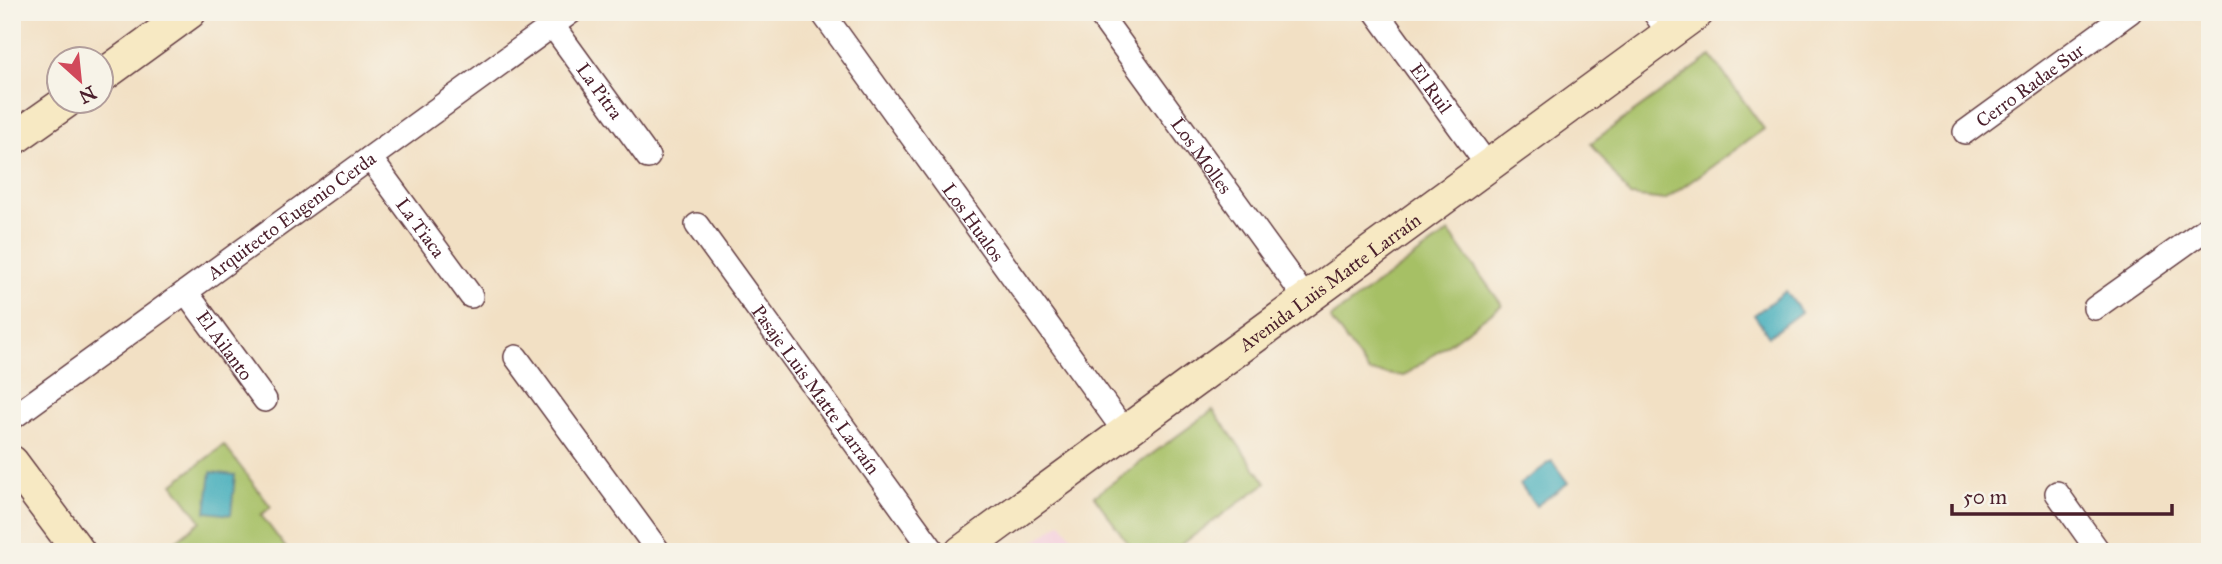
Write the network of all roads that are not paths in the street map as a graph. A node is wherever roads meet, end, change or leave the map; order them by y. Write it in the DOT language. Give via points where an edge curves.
graph roads {
  1 [pos="190,12"];
  2 [pos="822,12"];
  3 [pos="1098,12"];
  4 [pos="1376,12"];
  5 [pos="1698,12"];
  6 [pos="2130,12"];
  7 [pos="562,19"];
  8 [pos="1662,23"];
  9 [pos="116,66"];
  10 [pos="46,116"];
  11 [pos="1965,132"];
  12 [pos="12,140"];
  13 [pos="648,157"];
  14 [pos="370,158"];
  15 [pos="1488,166"];
  16 [pos="697,225"];
  17 [pos="2210,226"];
  18 [pos="186,292"];
  19 [pos="471,296"];
  20 [pos="1306,299"];
  21 [pos="2095,308"];
  22 [pos="516,357"];
  23 [pos="265,400"];
  24 [pos="12,418"];
  25 [pos="1125,432"];
  26 [pos="12,462"];
  27 [pos="2057,493"];
  28 [pos="79,552"];
  29 [pos="659,552"];
  30 [pos="934,552"];
  31 [pos="961,552"];
  32 [pos="2099,552"];
  1 -- 9 [label="street"];
  2 -- 25 [label="street, Los Hualos"];
  3 -- 20 [label="street, Los Molles"];
  4 -- 15 [label="street, El Ruil"];
  5 -- 8 [label="street, Avenida Luis Matte Larraín"];
  6 -- 11 [label="street, Cerro Radae Sur"];
  7 -- 13 [label="street, La Pitra"];
  7 -- 14 [label="street, Arquitecto Eugenio Cerda"];
  8 -- 15 [label="street, Avenida Luis Matte Larraín"];
  10 -- 12 [label="street"];
  14 -- 18 [label="street, Arquitecto Eugenio Cerda"];
  14 -- 19 [label="street, La Tiaca"];
  15 -- 20 [label="street, Avenida Luis Matte Larraín"];
  16 -- 30 [label="street, Pasaje Luis Matte Larraín"];
  17 -- 21 [label="street"];
  18 -- 23 [label="street, El Ailanto"];
  18 -- 24 [label="street, Arquitecto Eugenio Cerda"];
  20 -- 25 [label="street, Avenida Luis Matte Larraín"];
  22 -- 29 [label="street"];
  25 -- 31 [label="street, Avenida Luis Matte Larraín"];
  26 -- 28 [label="street"];
  27 -- 32 [label="street"];
}
